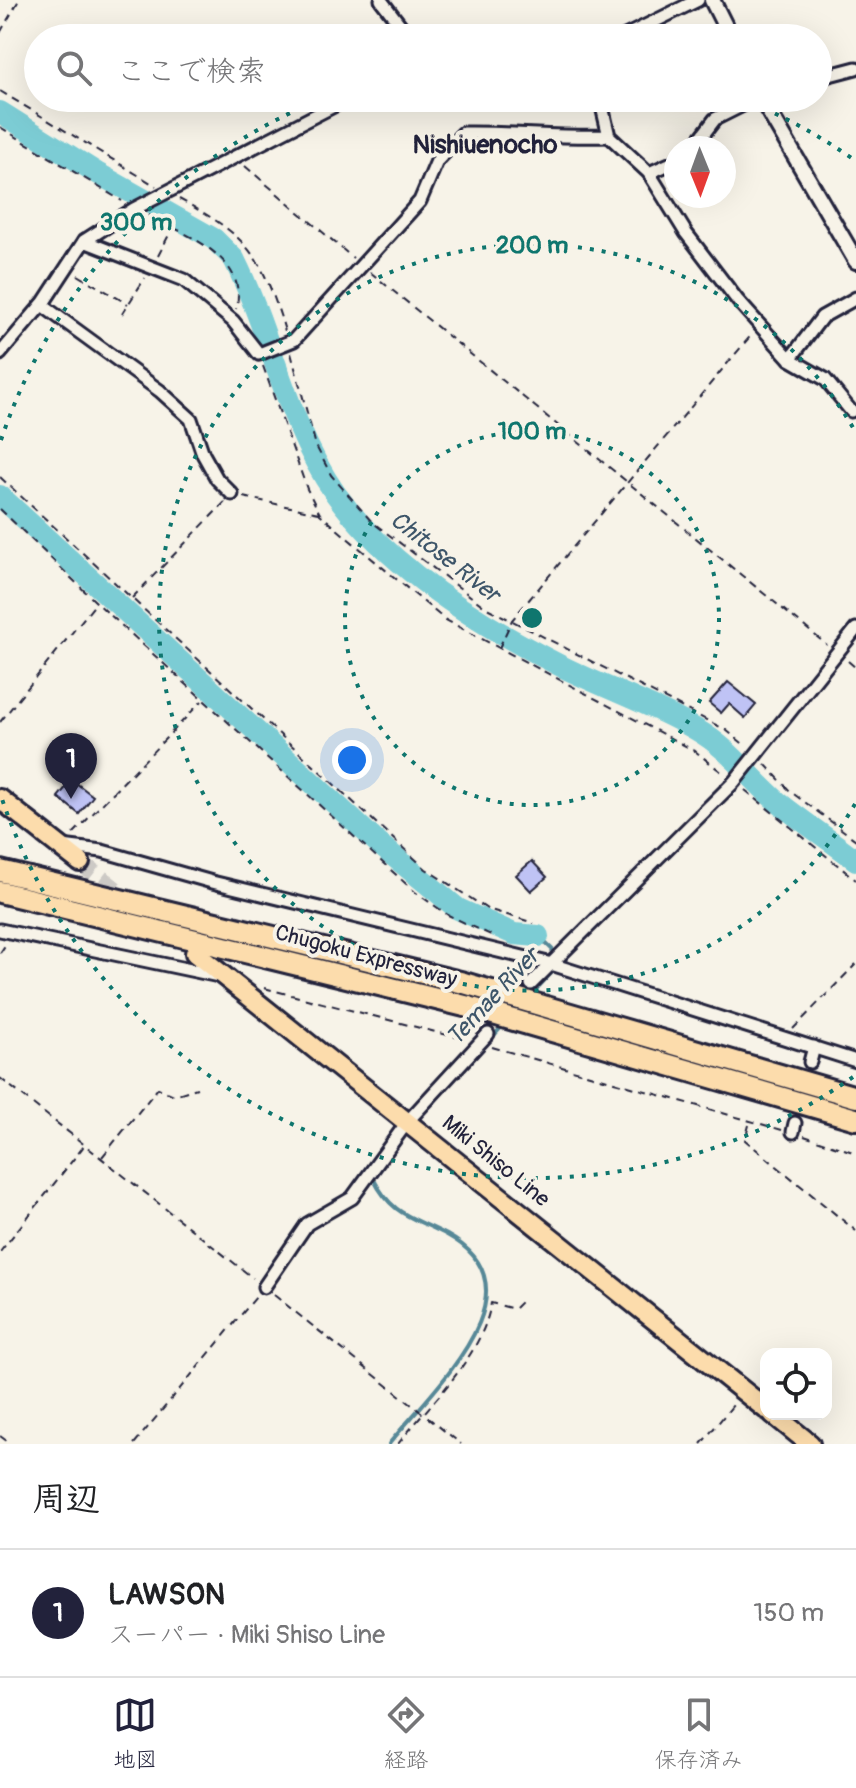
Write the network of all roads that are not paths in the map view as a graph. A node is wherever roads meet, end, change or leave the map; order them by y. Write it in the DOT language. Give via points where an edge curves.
graph roads {
  1 [pos="381,0"];
  2 [pos="698,0"];
  3 [pos="712,0"];
  4 [pos="399,24"];
  5 [pos="649,24"];
  6 [pos="724,24"];
  7 [pos="856,68"];
  8 [pos="832,74"];
  9 [pos="323,112"];
  10 [pos="603,112"];
  11 [pos="730,112"];
  12 [pos="767,112"];
  13 [pos="609,136"];
  14 [pos="702,136"];
  15 [pos="664,166"];
  16 [pos="649,173"];
  17 [pos="84,241"];
  18 [pos="856,261"];
  19 [pos="856,298"];
  20 [pos="42,305"];
  21 [pos="0,354"];
  22 [pos="790,359"];
  23 [pos="851,411"];
  24 [pos="232,494"];
  25 [pos="856,629"];
  26 [pos="0,799"];
  27 [pos="61,846"];
  28 [pos="80,862"];
  29 [pos="0,871"];
  30 [pos="0,892"];
  31 [pos="0,930"];
  32 [pos="195,953"];
  33 [pos="548,963"];
  34 [pos="226,977"];
  35 [pos="531,984"];
  36 [pos="488,1034"];
  37 [pos="814,1047"];
  38 [pos="856,1061"];
  39 [pos="810,1062"];
  40 [pos="856,1097"];
  41 [pos="856,1119"];
  42 [pos="408,1121"];
  43 [pos="264,1287"];
  44 [pos="760,1404"];
  45 [pos="780,1420"];
  46 [pos="810,1444"];
  1 -- 4 [label="street"];
  2 -- 5 [label="street"];
  3 -- 6 [label="street"];
  7 -- 8 [label="street"];
  9 -- 17 [label="street" via="142,205"];
  10 -- 13 [label="street"];
  11 -- 14 [label="street" via="715,119"];
  12 -- 18 [label="street"];
  13 -- 16 [label="street"];
  13 -- 17 [label="street" via="463,133 437,161 420,201 286,344 261,352 184,280"];
  15 -- 16 [label="street"];
  16 -- 22 [label="street" via="686,233"];
  17 -- 20 [label="street"];
  19 -- 22 [label="street" via="822,317"];
  20 -- 21 [label="street"];
  20 -- 24 [label="street" via="191,419 203,454"];
  22 -- 23 [label="street" via="825,379"];
  25 -- 33 [label="street" via="736,779"];
  26 -- 27 [label="main road"];
  27 -- 28 [label="main road"];
  27 -- 33 [label="street" via="102,851"];
  29 -- 40 [label="highway, Chugoku Expressway" via="464,983"];
  30 -- 41 [label="highway, Chugoku Expressway" via="469,1007"];
  31 -- 34 [label="street"];
  32 -- 34 [label="main road, Miki Shiso Line"];
  33 -- 35 [label="street"];
  33 -- 37 [label="street"];
  34 -- 42 [label="main road, Miki Shiso Line"];
  36 -- 42 [label="street"];
  37 -- 38 [label="street"];
  37 -- 39 [label="street"];
  42 -- 43 [label="street" via="352,1198 307,1224"];
  42 -- 44 [label="main road, Miki Shiso Line"];
  45 -- 46 [label="main road"];
}
